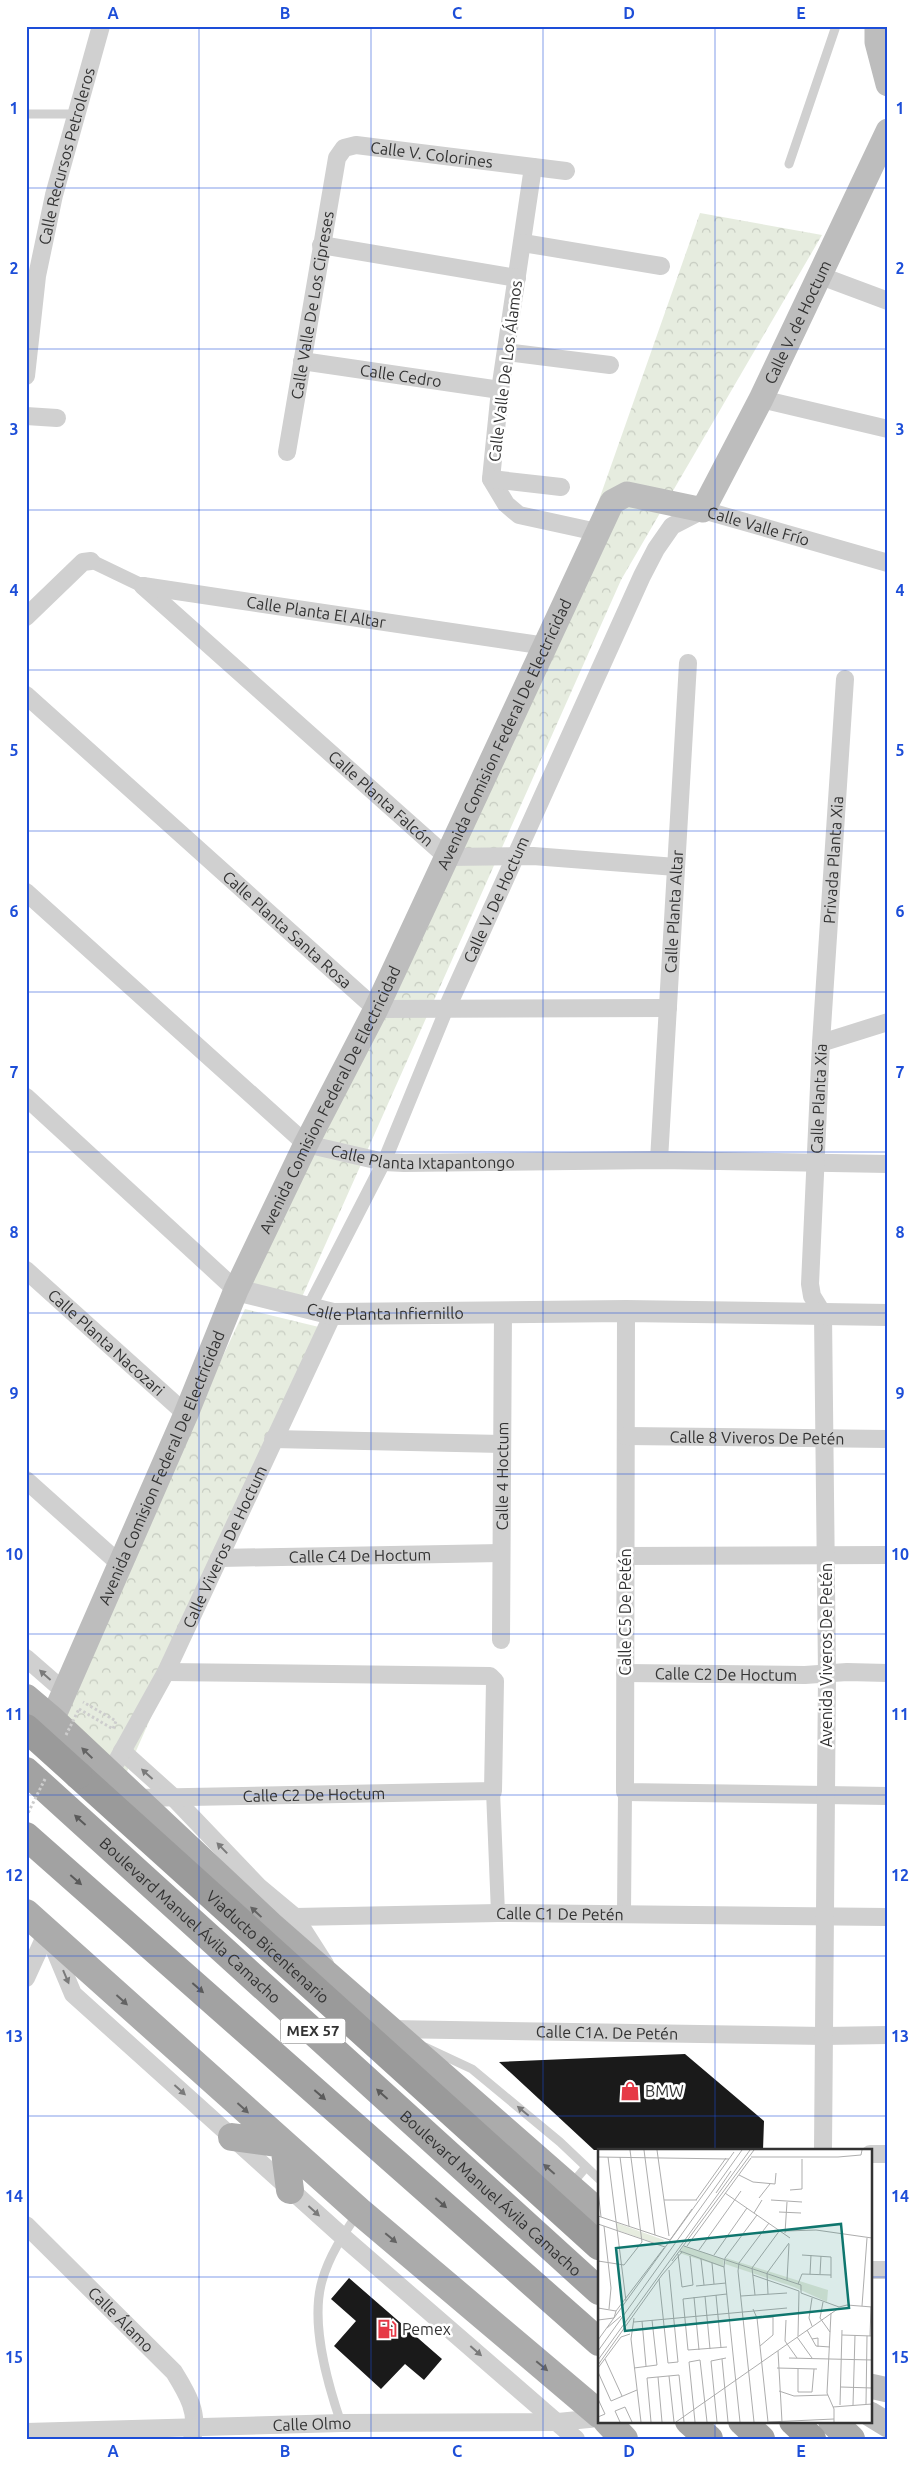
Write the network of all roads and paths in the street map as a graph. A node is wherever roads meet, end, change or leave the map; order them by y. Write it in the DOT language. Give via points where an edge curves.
graph roads {
  1 [pos="101,26"];
  2 [pos="836,26"];
  3 [pos="877,26"];
  4 [pos="888,84"];
  5 [pos="26,114"];
  6 [pos="77,114"];
  7 [pos="888,131"];
  8 [pos="337,158"];
  9 [pos="789,164"];
  10 [pos="533,167"];
  11 [pos="566,171"];
  12 [pos="523,243"];
  13 [pos="321,245"];
  14 [pos="661,266"];
  15 [pos="32,275"];
  16 [pos="821,276"];
  17 [pos="517,278"];
  18 [pos="888,301"];
  19 [pos="506,352"];
  20 [pos="302,361"];
  21 [pos="610,365"];
  22 [pos="26,376"];
  23 [pos="500,390"];
  24 [pos="761,400"];
  25 [pos="26,416"];
  26 [pos="57,418"];
  27 [pos="888,428"];
  28 [pos="287,452"];
  29 [pos="492,480"];
  30 [pos="561,488"];
  31 [pos="627,494"];
  32 [pos="703,510"];
  33 [pos="597,532"];
  34 [pos="91,561"];
  35 [pos="888,563"];
  36 [pos="143,586"];
  37 [pos="28,612"];
  38 [pos="546,646"];
  39 [pos="688,663"];
  40 [pos="845,679"];
  41 [pos="26,695"];
  42 [pos="516,856"];
  43 [pos="448,857"];
  44 [pos="676,866"];
  45 [pos="26,892"];
  46 [pos="446,1008"];
  47 [pos="668,1008"];
  48 [pos="376,1009"];
  49 [pos="888,1022"];
  50 [pos="821,1043"];
  51 [pos="26,1097"];
  52 [pos="306,1144"];
  53 [pos="659,1160"];
  54 [pos="384,1162"];
  55 [pos="816,1164"];
  56 [pos="888,1164"];
  57 [pos="26,1270"];
  58 [pos="236,1290"];
  59 [pos="309,1308"];
  60 [pos="626,1311"];
  61 [pos="503,1312"];
  62 [pos="333,1314"];
  63 [pos="823,1314"];
  64 [pos="888,1315"];
  65 [pos="186,1414"];
  66 [pos="626,1436"];
  67 [pos="825,1438"];
  68 [pos="273,1439"];
  69 [pos="888,1439"];
  70 [pos="502,1444"];
  71 [pos="26,1480"];
  72 [pos="501,1553"];
  73 [pos="827,1555"];
  74 [pos="888,1555"];
  75 [pos="625,1556"];
  76 [pos="219,1558"];
  77 [pos="120,1564"];
  78 [pos="501,1640"];
  79 [pos="26,1658"];
  80 [pos="166,1672"];
  81 [pos="625,1673"];
  82 [pos="888,1673"];
  83 [pos="827,1674"];
  84 [pos="26,1698"];
  85 [pos="72,1700"];
  86 [pos="52,1720"];
  87 [pos="26,1728"];
  88 [pos="122,1751"];
  89 [pos="26,1771"];
  90 [pos="109,1775"];
  91 [pos="494,1791"];
  92 [pos="625,1792"];
  93 [pos="824,1794"];
  94 [pos="172,1796"];
  95 [pos="888,1796"];
  96 [pos="135,1798"];
  97 [pos="26,1836"];
  98 [pos="26,1913"];
  99 [pos="498,1913"];
  100 [pos="624,1913"];
  101 [pos="295,1917"];
  102 [pos="824,1917"];
  103 [pos="888,1917"];
  104 [pos="47,1932"];
  105 [pos="26,1978"];
  106 [pos="344,1991"];
  107 [pos="394,2032"];
  108 [pos="888,2035"];
  109 [pos="824,2036"];
  110 [pos="232,2137"];
  111 [pos="284,2144"];
  112 [pos="822,2149"];
  113 [pos="872,2154"];
  114 [pos="888,2154"];
  115 [pos="578,2177"];
  116 [pos="598,2178"];
  117 [pos="290,2190"];
  118 [pos="359,2211"];
  119 [pos="598,2211"];
  120 [pos="26,2225"];
  121 [pos="342,2236"];
  122 [pos="598,2245"];
  123 [pos="872,2270"];
  124 [pos="888,2270"];
  125 [pos="598,2290"];
  126 [pos="598,2341"];
  127 [pos="872,2386"];
  128 [pos="888,2390"];
  129 [pos="598,2415"];
  130 [pos="872,2415"];
  131 [pos="598,2416"];
  132 [pos="341,2422"];
  133 [pos="558,2422"];
  134 [pos="608,2422"];
  135 [pos="690,2422"];
  136 [pos="743,2422"];
  137 [pos="794,2422"];
  138 [pos="833,2422"];
  139 [pos="888,2425"];
  140 [pos="26,2432"];
  141 [pos="194,2432"];
  142 [pos="576,2439"];
  143 [pos="624,2439"];
  144 [pos="709,2439"];
  145 [pos="761,2439"];
  146 [pos="812,2439"];
  147 [pos="851,2439"];
  1 -- 6 [label="street, Calle Recursos Petroleros"];
  2 -- 9 [label="lane"];
  3 -- 4 [label="main road" via="877,42"];
  5 -- 6 [label="lane"];
  6 -- 15 [label="street, Calle Recursos Petroleros"];
  7 -- 16 [label="main road, Calle V. de Hoctum"];
  8 -- 10 [label="street, Calle V. Colorines" via="344,148 356,144"];
  8 -- 13 [label="street, Calle Valle De Los Cipreses"];
  10 -- 11 [label="street, Calle V. Colorines"];
  10 -- 12 [label="street, Calle Valle De Los Álamos"];
  12 -- 14 [label="street"];
  12 -- 17 [label="street, Calle Valle De Los Álamos"];
  13 -- 17 [label="street"];
  13 -- 20 [label="street, Calle Valle De Los Cipreses"];
  15 -- 22 [label="street, Calle Recursos Petroleros"];
  16 -- 18 [label="street"];
  16 -- 24 [label="main road, Calle V. de Hoctum"];
  17 -- 19 [label="street, Calle Valle De Los Álamos"];
  19 -- 21 [label="street"];
  19 -- 23 [label="street, Calle Valle De Los Álamos"];
  20 -- 23 [label="street, Calle Cedro"];
  20 -- 28 [label="street, Calle Valle De Los Cipreses"];
  23 -- 29 [label="street, Calle Valle De Los Álamos"];
  24 -- 27 [label="street"];
  24 -- 32 [label="main road, Calle V. de Hoctum"];
  25 -- 26 [label="street"];
  29 -- 30 [label="street"];
  29 -- 33 [label="street, Calle Valle De Los Álamos" via="506,504 519,514"];
  31 -- 32 [label="main road, Calle Valle Frío"];
  31 -- 33 [label="main road, Avenida Comision Federal De Electricidad" via="612,502"];
  32 -- 35 [label="street, Calle Valle Frío"];
  32 -- 42 [label="street, Calle V. De Hoctum" via="672,526 656,549"];
  33 -- 38 [label="main road, Avenida Comision Federal De Electricidad"];
  34 -- 36 [label="street, Calle Planta El Altar"];
  34 -- 37 [label="street" via="83,562"];
  36 -- 38 [label="street, Calle Planta El Altar"];
  36 -- 43 [label="street, Calle Planta Falcón"];
  38 -- 43 [label="main road, Avenida Comision Federal De Electricidad"];
  39 -- 44 [label="street, Calle Planta Altar"];
  40 -- 50 [label="street, Privada Planta Xia"];
  41 -- 48 [label="street, Calle Planta Santa Rosa"];
  42 -- 43 [label="street, Calle Planta Falcón"];
  42 -- 44 [label="street, Calle Planta Falcón"];
  42 -- 46 [label="street, Calle V. De Hoctum"];
  43 -- 48 [label="main road, Avenida Comision Federal De Electricidad"];
  44 -- 47 [label="street, Calle Planta Altar"];
  45 -- 52 [label="street, Calle Planta Ixtapantongo"];
  46 -- 47 [label="street"];
  46 -- 48 [label="street"];
  46 -- 54 [label="street, Calle V. De Hoctum"];
  47 -- 53 [label="street, Calle Planta Altar"];
  48 -- 52 [label="main road, Avenida Comision Federal De Electricidad"];
  49 -- 50 [label="street, Calle Planta Xia"];
  50 -- 55 [label="street, Calle Planta Xia"];
  51 -- 58 [label="street, Calle Planta Infiernillo"];
  52 -- 54 [label="street, Calle Planta Ixtapantongo"];
  52 -- 58 [label="main road, Avenida Comision Federal De Electricidad"];
  53 -- 54 [label="street, Calle Planta Ixtapantongo"];
  53 -- 55 [label="street, Calle Planta Ixtapantongo"];
  54 -- 59 [label="street, Calle V. De Hoctum"];
  55 -- 56 [label="street, Calle Planta Ixtapantongo"];
  55 -- 63 [label="street, Avenida Viveros De Petén" via="810,1284 812,1296"];
  57 -- 65 [label="street, Calle Planta Nacozari"];
  58 -- 59 [label="street, Calle Planta Infiernillo"];
  58 -- 65 [label="main road, Avenida Comision Federal De Electricidad"];
  59 -- 62 [label="street, Calle Planta Infiernillo"];
  60 -- 61 [label="street, Calle Planta Infiernillo"];
  60 -- 63 [label="street, Calle Planta Infiernillo"];
  60 -- 66 [label="street, Calle C5 De Petén"];
  61 -- 62 [label="street, Calle Planta Infiernillo"];
  61 -- 70 [label="street, Calle 4 Hoctum"];
  62 -- 68 [label="street, Calle Viveros De Hoctum"];
  63 -- 64 [label="street, Calle Planta Infiernillo"];
  63 -- 67 [label="street, Avenida Viveros De Petén"];
  65 -- 77 [label="main road, Avenida Comision Federal De Electricidad"];
  66 -- 67 [label="street, Calle 8 Viveros De Petén"];
  66 -- 75 [label="street, Calle C5 De Petén"];
  67 -- 69 [label="street, Calle 8 Viveros De Petén"];
  67 -- 73 [label="street, Avenida Viveros De Petén"];
  68 -- 70 [label="street"];
  68 -- 76 [label="street, Calle Viveros De Hoctum"];
  70 -- 72 [label="street, Calle 4 Hoctum"];
  71 -- 77 [label="street"];
  72 -- 76 [label="street, Calle C4 De Hoctum"];
  72 -- 78 [label="street, Calle 4 Hoctum"];
  73 -- 74 [label="street"];
  73 -- 75 [label="street"];
  73 -- 83 [label="street, Avenida Viveros De Petén"];
  75 -- 81 [label="street, Calle C5 De Petén"];
  76 -- 80 [label="street, Calle Viveros De Hoctum"];
  77 -- 85 [label="main road, Avenida Comision Federal De Electricidad"];
  85 -- 79 [label="street, one-way"];
  80 -- 88 [label="street, Calle Viveros De Hoctum"];
  80 -- 91 [label="street" via="490,1676 495,1681"];
  81 -- 83 [label="street, Calle C2 De Hoctum"];
  81 -- 92 [label="street, Calle C5 De Petén"];
  82 -- 83 [label="street, Calle C2 De Hoctum"];
  83 -- 93 [label="street, Avenida Viveros De Petén"];
  84 -- 86 [label="main road"];
  85 -- 85 [label="path" via="116,1721 113,1729"];
  85 -- 86 [label="main road, Avenida Comision Federal De Electricidad"];
  90 -- 86 [label="main road, one-way"];
  87 -- 122 [label="highway, Viaducto Bicentenario, bridge"];
  88 -- 90 [label="street, Calle Viveros De Hoctum"];
  94 -- 88 [label="street, one-way"];
  125 -- 89 [label="highway, Boulevard Manuel Ávila Camacho / MEX 57, one-way"];
  90 -- 96 [label="main road"];
  91 -- 94 [label="street, Calle C2 De Hoctum"];
  91 -- 99 [label="street"];
  92 -- 93 [label="street"];
  92 -- 100 [label="street, Calle C5 De Petén"];
  93 -- 95 [label="street"];
  93 -- 102 [label="street, Avenida Viveros De Petén"];
  94 -- 96 [label="street, Calle C2 De Hoctum"];
  101 -- 94 [label="street, one-way" via="259,1887"];
  106 -- 96 [label="main road, one-way"];
  97 -- 126 [label="highway, MEX 57, one-way"];
  98 -- 104 [label="main road"];
  99 -- 100 [label="street, Calle C1 De Petén"];
  99 -- 101 [label="street, Calle C1 De Petén"];
  100 -- 102 [label="street, Calle C1 De Petén"];
  101 -- 106 [label="street"];
  102 -- 103 [label="street, Calle C1 De Petén"];
  102 -- 109 [label="street, Avenida Viveros De Petén"];
  104 -- 105 [label="street"];
  104 -- 110 [label="street, one-way" via="73,1994"];
  104 -- 111 [label="main road, one-way"];
  106 -- 107 [label="main road"];
  107 -- 109 [label="street, Calle C1A. De Petén"];
  115 -- 107 [label="main road, one-way"];
  108 -- 109 [label="street, Calle C1A. De Petén"];
  109 -- 112 [label="street, Avenida Viveros De Petén"];
  110 -- 111 [label="main road"];
  110 -- 117 [label="street"];
  111 -- 117 [label="main road"];
  111 -- 118 [label="main road"];
  113 -- 114 [label="street"];
  115 -- 116 [label="lane"];
  115 -- 119 [label="main road"];
  117 -- 121 [label="street, one-way"];
  118 -- 121 [label="lane"];
  118 -- 129 [label="main road, one-way"];
  120 -- 141 [label="street, Calle Álamo" via="174,2372 189,2395"];
  121 -- 132 [label="lane" via="321,2282 319,2334 327,2380"];
  121 -- 133 [label="street, one-way"];
  123 -- 124 [label="street"];
  127 -- 128 [label="main road"];
  130 -- 139 [label="main road"];
  131 -- 133 [label="street, Calle Olmo"];
  132 -- 133 [label="street, Calle Olmo"];
  132 -- 141 [label="street, Calle Olmo"];
  133 -- 142 [label="street"];
  134 -- 143 [label="main road"];
  135 -- 144 [label="highway"];
  136 -- 145 [label="highway"];
  137 -- 146 [label="highway"];
  138 -- 147 [label="main road"];
  140 -- 141 [label="street, Calle Olmo"];
}
